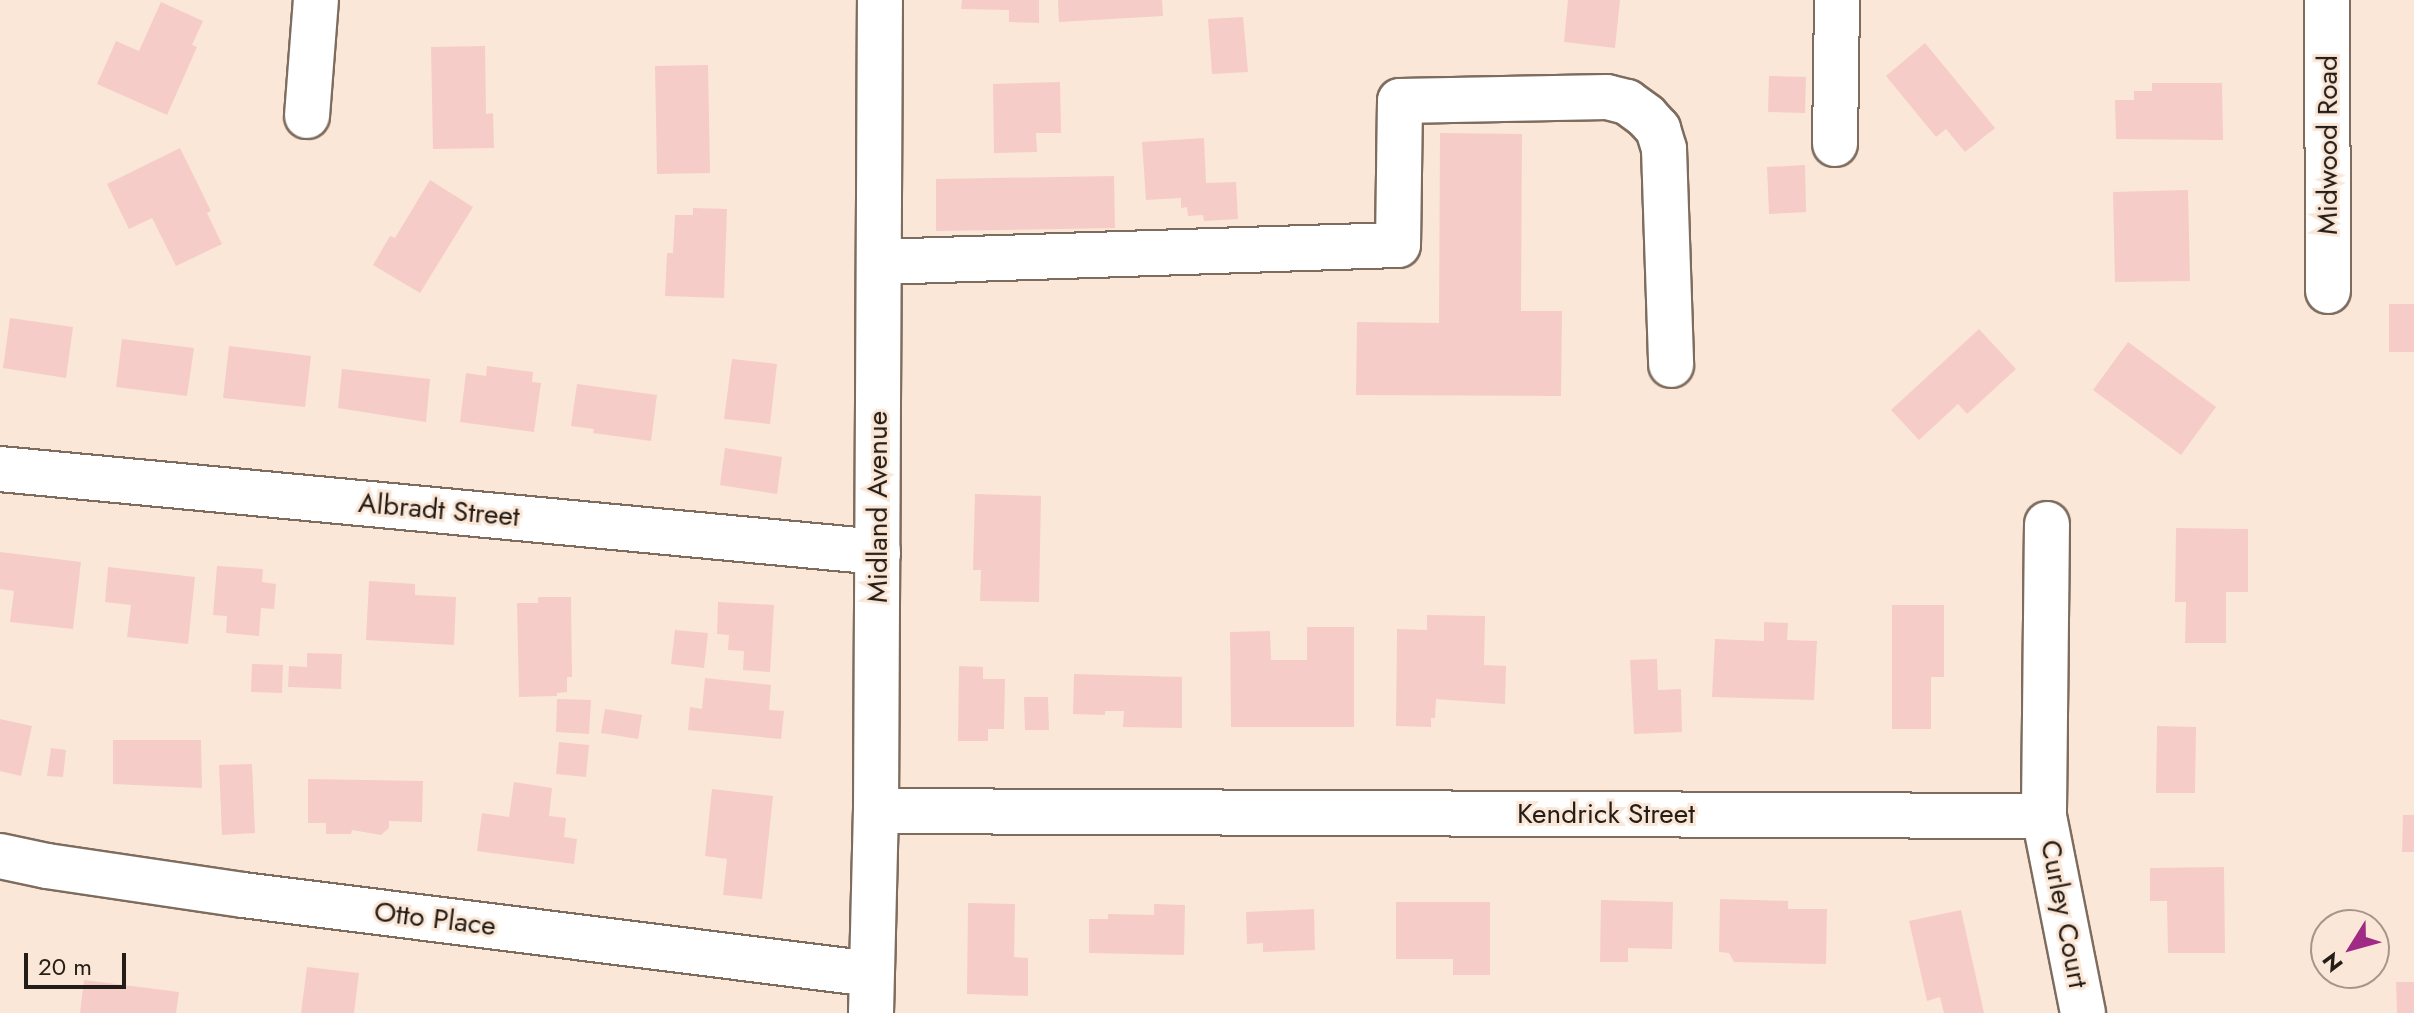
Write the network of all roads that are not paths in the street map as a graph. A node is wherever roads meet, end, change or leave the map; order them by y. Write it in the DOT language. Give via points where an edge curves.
graph roads {
  1 [pos="316,0"];
  2 [pos="880,0"];
  3 [pos="1837,0"];
  4 [pos="2327,0"];
  5 [pos="307,116"];
  6 [pos="1835,144"];
  7 [pos="879,262"];
  8 [pos="2328,291"];
  9 [pos="1671,365"];
  10 [pos="0,469"];
  11 [pos="2047,524"];
  12 [pos="878,552"];
  13 [pos="876,811"];
  14 [pos="2044,816"];
  15 [pos="0,856"];
  16 [pos="871,994"];
  17 [pos="2083,1013"];
  1 -- 5 [label="street"];
  2 -- 7 [label="street, Midland Avenue"];
  3 -- 6 [label="street"];
  4 -- 8 [label="street, Midwood Road"];
  7 -- 9 [label="street" via="1398,245 1400,101 1607,97 1627,102 1646,116 1658,129 1664,149"];
  7 -- 12 [label="street, Midland Avenue"];
  10 -- 12 [label="street, Albradt Street"];
  11 -- 14 [label="street"];
  12 -- 13 [label="street, Midland Avenue"];
  13 -- 14 [label="street, Kendrick Street"];
  13 -- 16 [label="street, Midland Avenue"];
  14 -- 17 [label="street, Curley Court"];
  15 -- 16 [label="street, Otto Place"];
}
